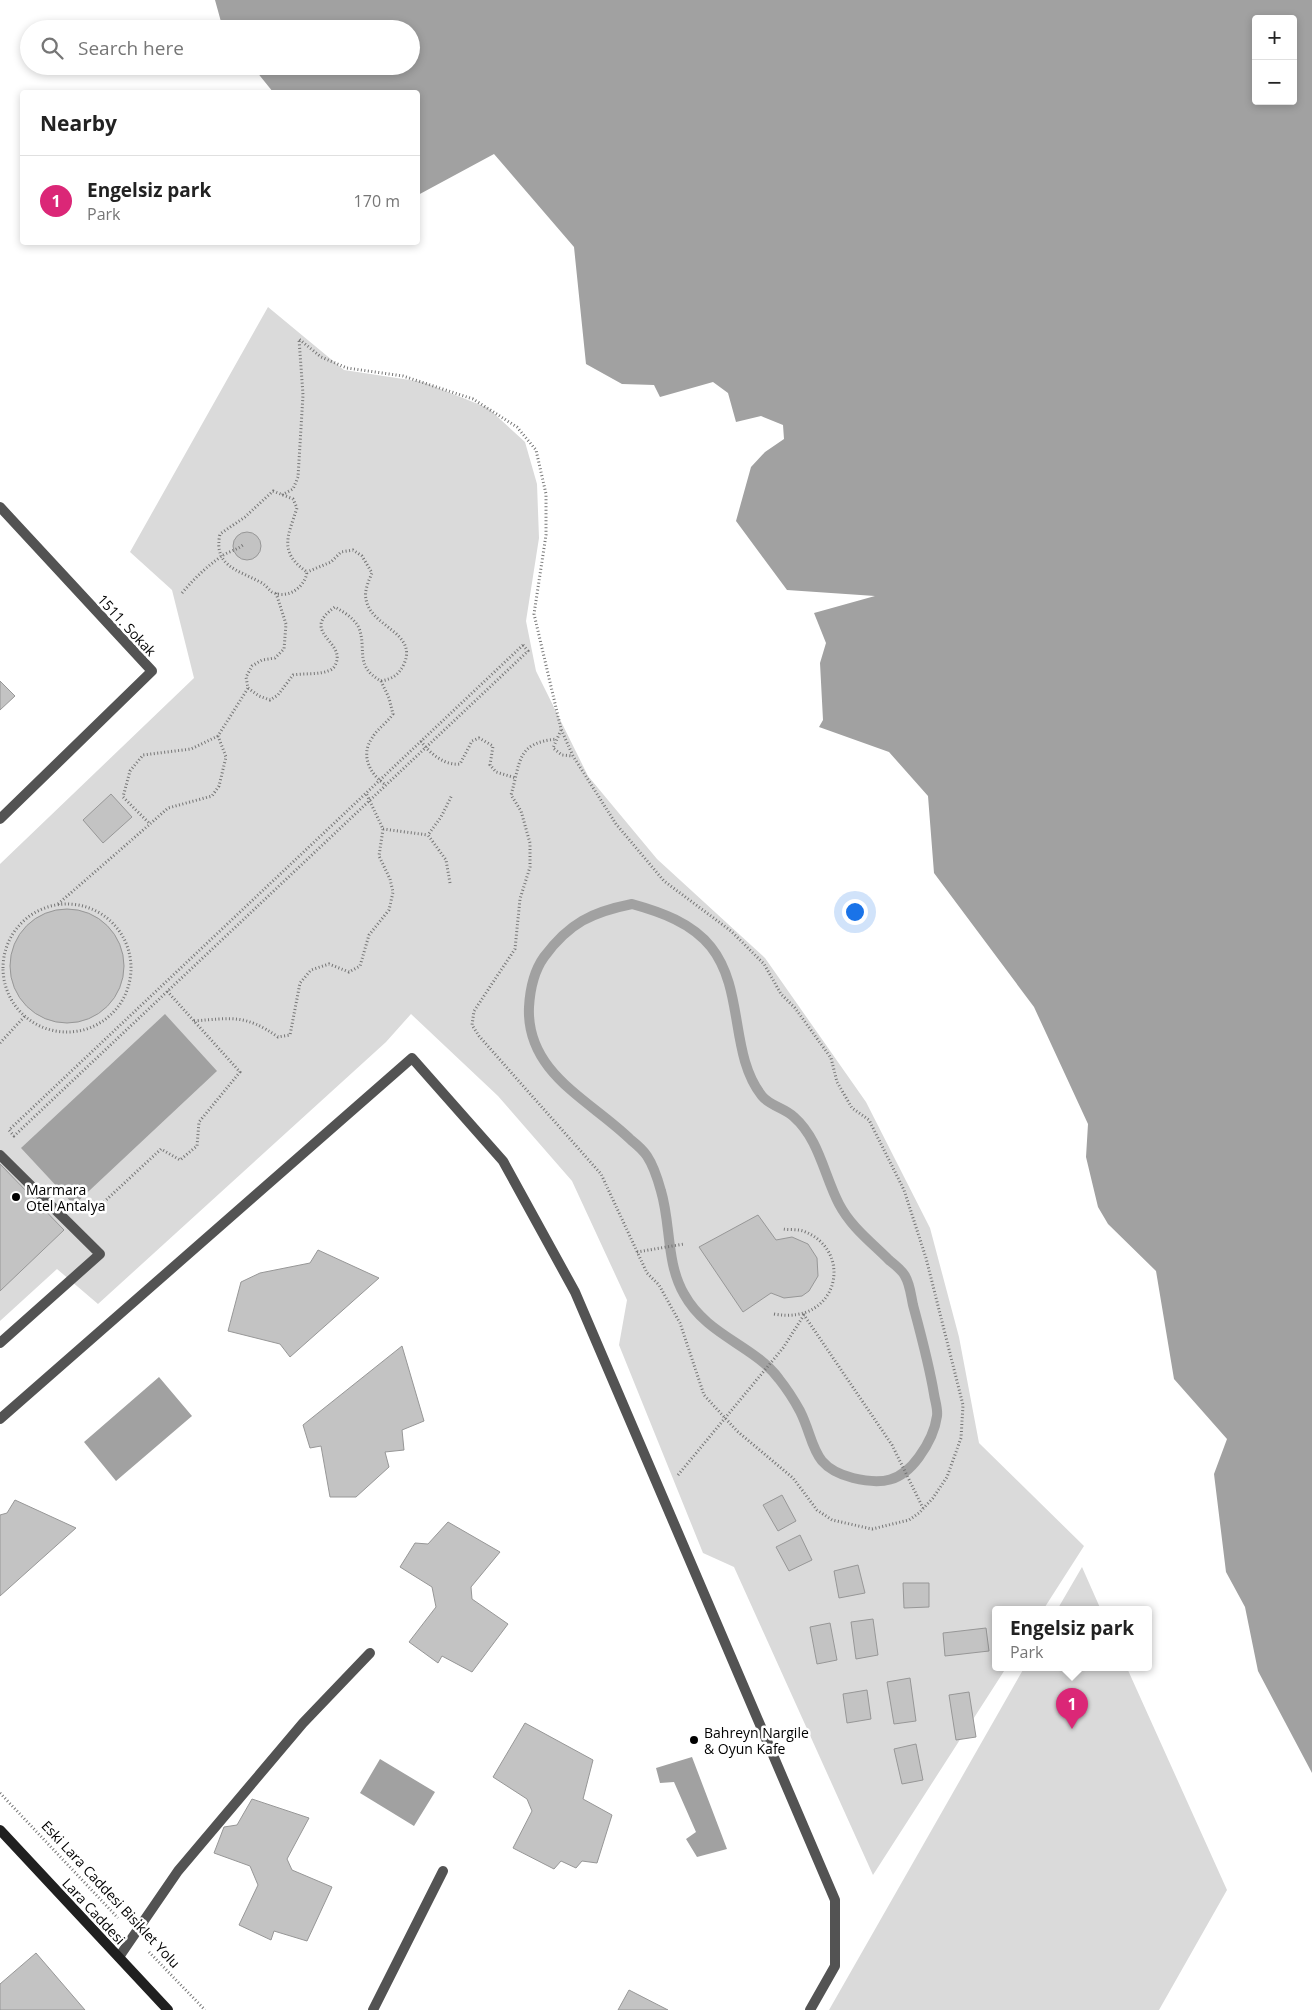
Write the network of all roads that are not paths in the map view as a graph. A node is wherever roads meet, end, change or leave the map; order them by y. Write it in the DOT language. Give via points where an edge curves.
graph roads {
  1 [pos="0,507"];
  2 [pos="0,819"];
  3 [pos="0,1155"];
  4 [pos="0,1343"];
  5 [pos="0,1419"];
  6 [pos="370,1653"];
  7 [pos="0,1830"];
  8 [pos="443,1871"];
  9 [pos="119,1957"];
  10 [pos="168,2010"];
  11 [pos="373,2010"];
  12 [pos="810,2010"];
  1 -- 2 [label="street, 1511. Sokak" via="152,671"];
  3 -- 4 [label="street" via="100,1254"];
  5 -- 12 [label="street" via="412,1058 503,1161 575,1292 835,1900 835,1966"];
  6 -- 9 [label="street" via="303,1723 178,1871"];
  7 -- 9 [label="street, Lara Caddesi"];
  8 -- 11 [label="street"];
  9 -- 10 [label="street, Lara Caddesi"];
}
